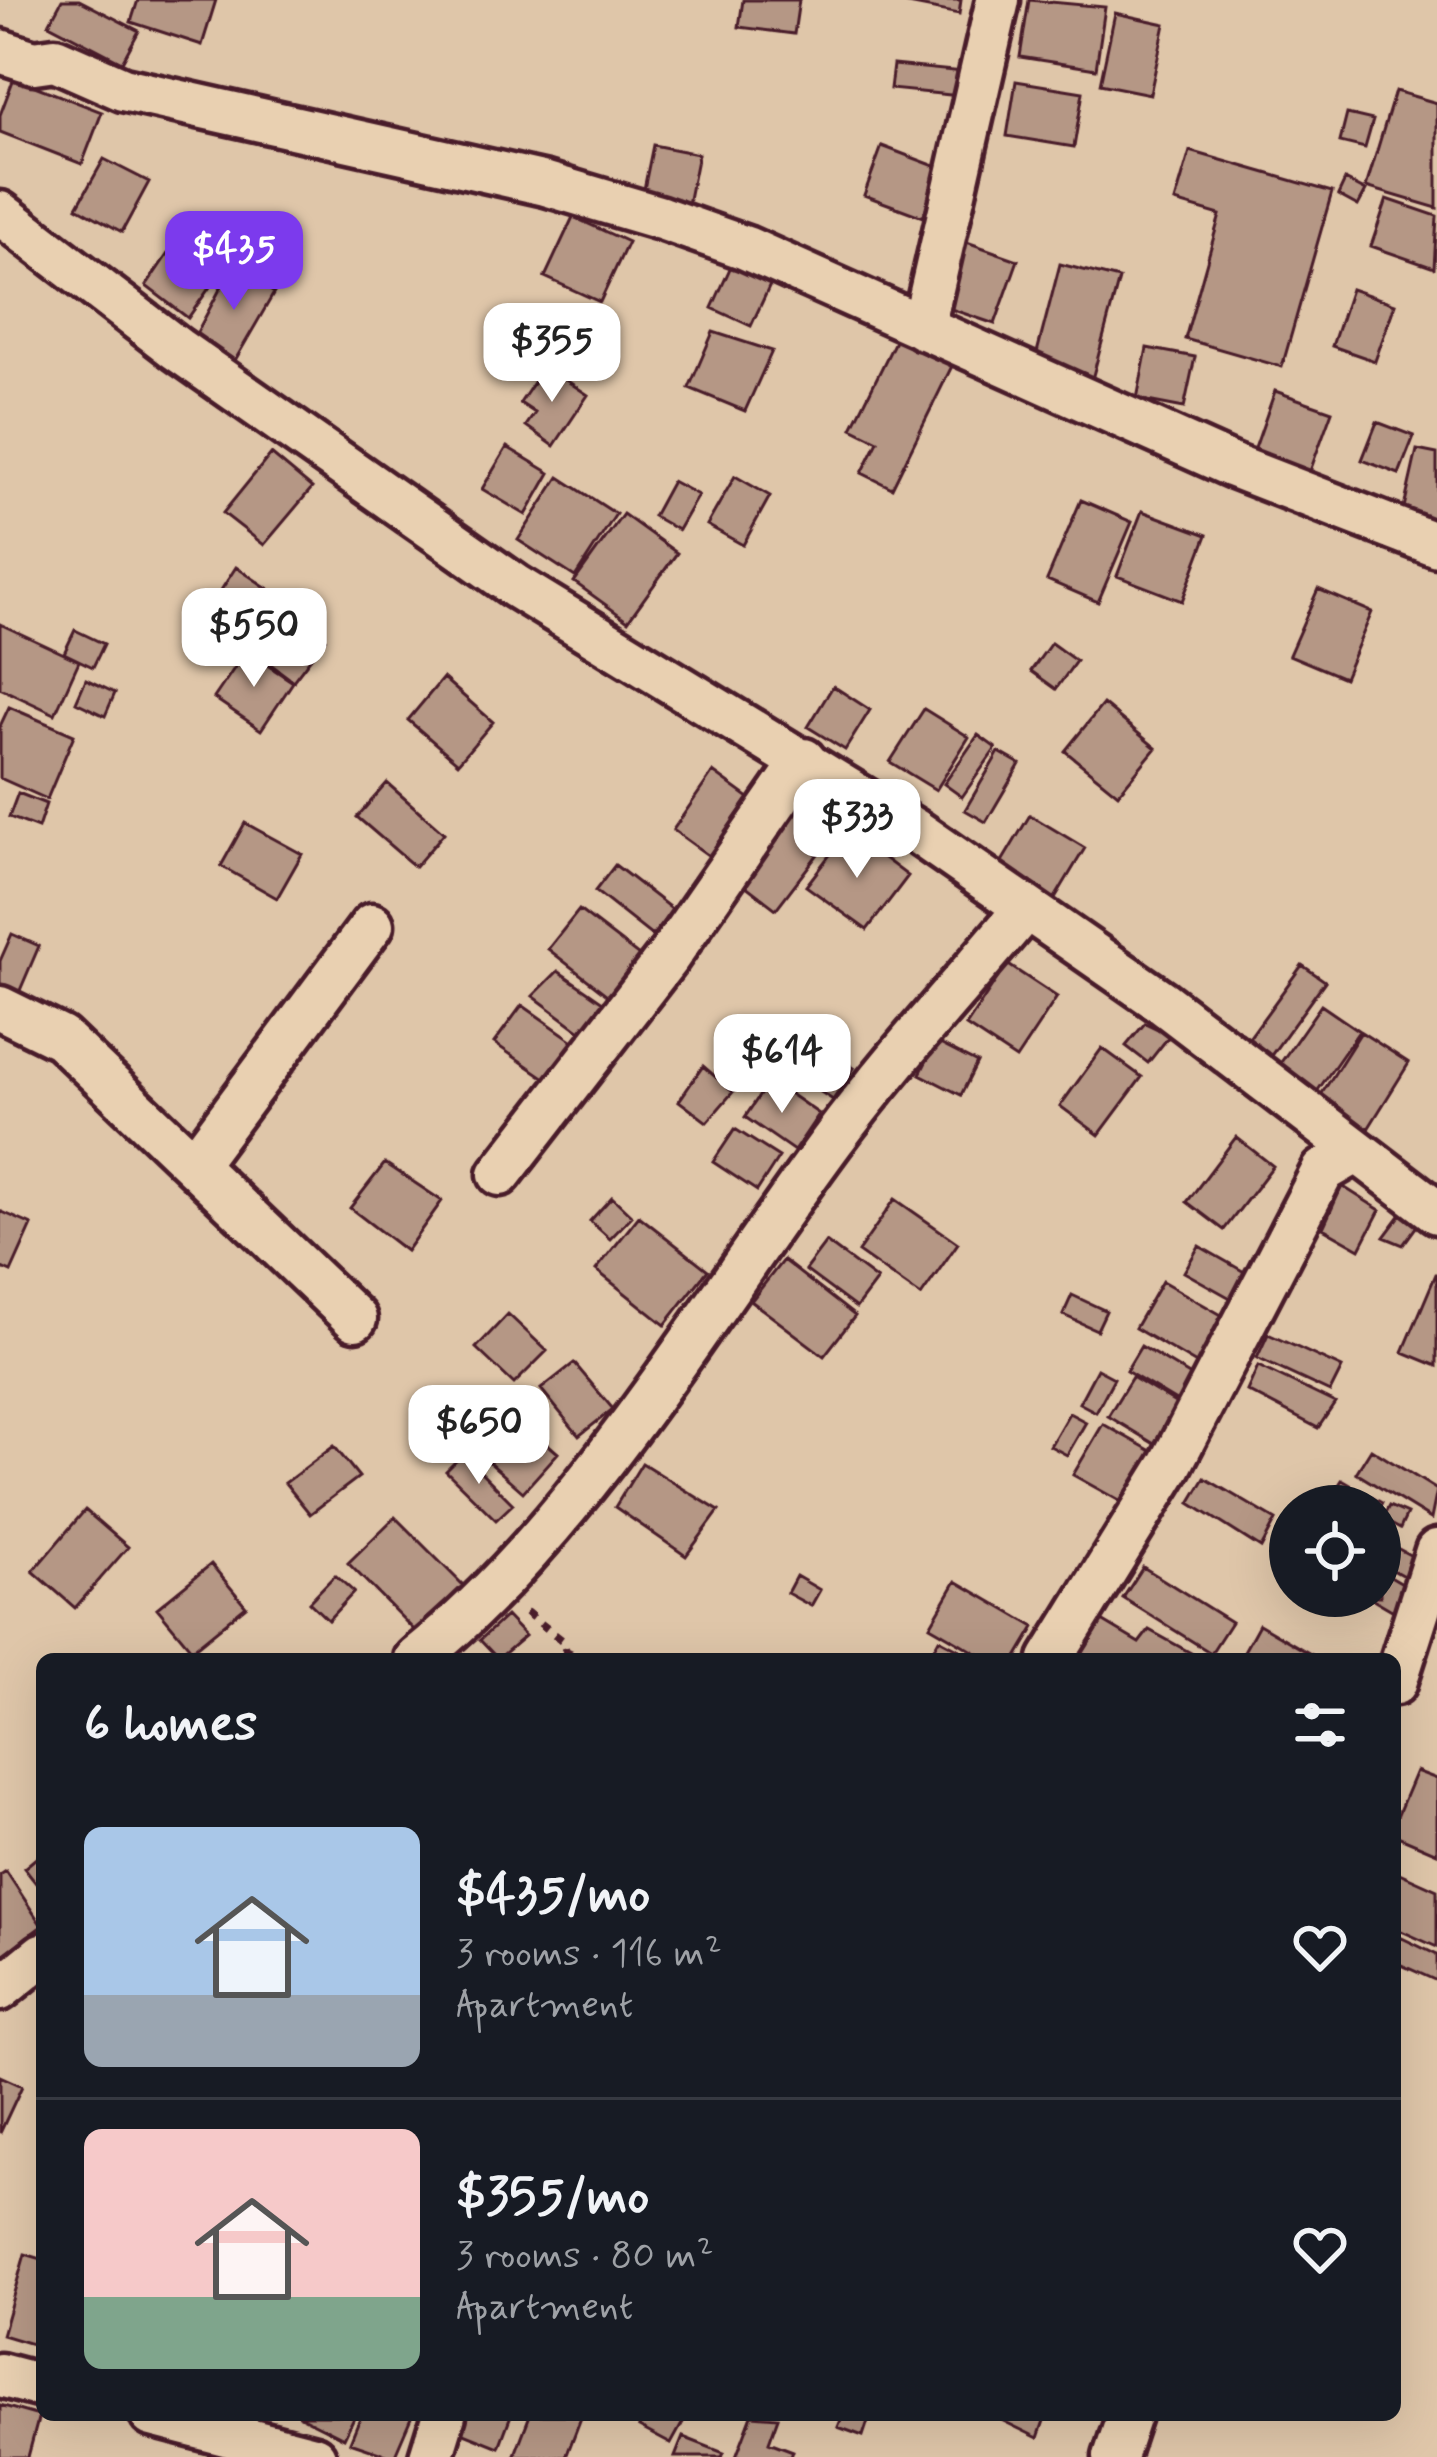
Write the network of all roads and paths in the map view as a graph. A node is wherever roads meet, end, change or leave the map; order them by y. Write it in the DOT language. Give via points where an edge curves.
graph roads {
  1 [pos="998,0"];
  2 [pos="0,51"];
  3 [pos="0,212"];
  4 [pos="923,328"];
  5 [pos="1437,545"];
  6 [pos="804,760"];
  7 [pos="1025,909"];
  8 [pos="372,925"];
  9 [pos="0,1008"];
  10 [pos="1354,1153"];
  11 [pos="194,1165"];
  12 [pos="500,1174"];
  13 [pos="1437,1212"];
  14 [pos="355,1319"];
  15 [pos="1437,1551"];
  16 [pos="495,1589"];
  17 [pos="423,1653"];
  18 [pos="570,1653"];
  19 [pos="1055,1653"];
  20 [pos="1401,1664"];
  21 [pos="36,1960"];
  22 [pos="0,1989"];
  23 [pos="0,2375"];
  24 [pos="36,2384"];
  25 [pos="175,2421"];
  26 [pos="442,2421"];
  27 [pos="1128,2421"];
  28 [pos="314,2457"];
  29 [pos="431,2457"];
  30 [pos="1115,2457"];
  1 -- 4 [label="street"];
  2 -- 4 [label="street" via="34,62 55,58 123,89 546,184 746,248"];
  3 -- 6 [label="street" via="177,349 515,586"];
  4 -- 5 [label="street" via="1233,466"];
  6 -- 7 [label="street"];
  6 -- 12 [label="street" via="668,957"];
  7 -- 10 [label="street" via="1162,1002"];
  7 -- 16 [label="street" via="835,1137 683,1351"];
  8 -- 11 [label="street"];
  9 -- 11 [label="street" via="62,1038"];
  10 -- 13 [label="street"];
  10 -- 19 [label="street" via="1323,1171 1170,1466"];
  11 -- 14 [label="street"];
  15 -- 20 [label="street"];
  16 -- 17 [label="street"];
  16 -- 18 [label="path"];
  21 -- 22 [label="street"];
  23 -- 24 [label="street"];
  25 -- 28 [label="street"];
  26 -- 29 [label="street"];
  27 -- 30 [label="street"];
}
